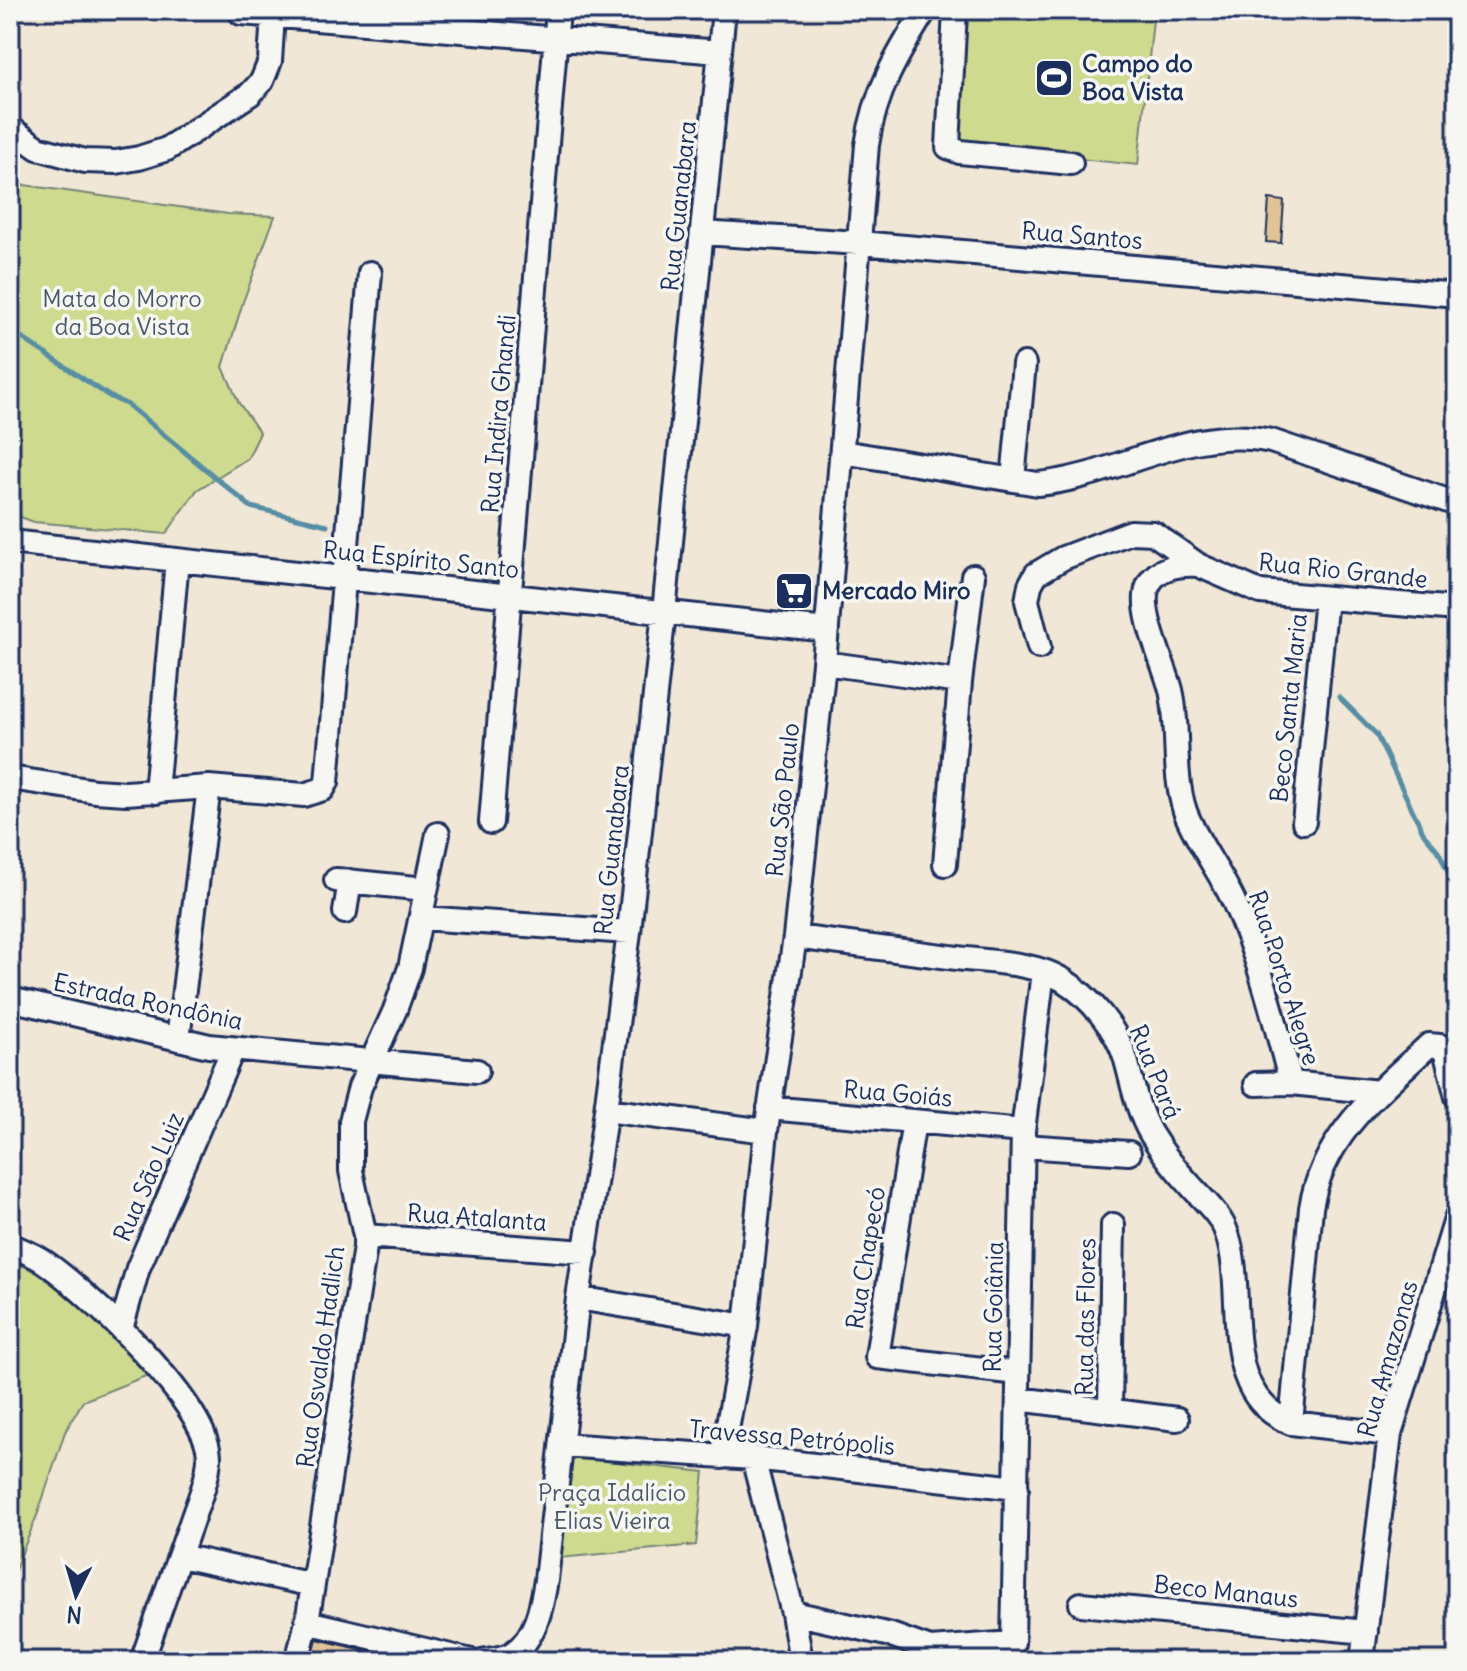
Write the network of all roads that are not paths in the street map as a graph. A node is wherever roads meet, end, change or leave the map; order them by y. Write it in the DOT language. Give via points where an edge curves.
graph roads {
  1 [pos="558,10"];
  2 [pos="724,10"];
  3 [pos="925,10"];
  4 [pos="955,10"];
  5 [pos="241,13"];
  6 [pos="273,15"];
  7 [pos="399,18"];
  8 [pos="556,39"];
  9 [pos="720,52"];
  10 [pos="10,128"];
  11 [pos="1071,163"];
  12 [pos="702,233"];
  13 [pos="859,243"];
  14 [pos="370,273"];
  15 [pos="1457,295"];
  16 [pos="1024,364"];
  17 [pos="842,452"];
  18 [pos="1013,479"];
  19 [pos="1457,504"];
  20 [pos="10,542"];
  21 [pos="177,560"];
  22 [pos="1198,565"];
  23 [pos="973,576"];
  24 [pos="344,578"];
  25 [pos="510,596"];
  26 [pos="1326,598"];
  27 [pos="1457,609"];
  28 [pos="664,612"];
  29 [pos="827,630"];
  30 [pos="1039,647"];
  31 [pos="824,663"];
  32 [pos="960,682"];
  33 [pos="10,778"];
  34 [pos="209,787"];
  35 [pos="156,792"];
  36 [pos="491,822"];
  37 [pos="1304,822"];
  38 [pos="438,834"];
  39 [pos="945,864"];
  40 [pos="426,889"];
  41 [pos="345,912"];
  42 [pos="421,918"];
  43 [pos="629,932"];
  44 [pos="795,937"];
  45 [pos="1043,972"];
  46 [pos="10,999"];
  47 [pos="178,1039"];
  48 [pos="233,1049"];
  49 [pos="371,1062"];
  50 [pos="477,1071"];
  51 [pos="1291,1083"];
  52 [pos="1256,1084"];
  53 [pos="1379,1092"];
  54 [pos="1457,1097"];
  55 [pos="606,1110"];
  56 [pos="768,1119"];
  57 [pos="914,1121"];
  58 [pos="1023,1138"];
  59 [pos="1129,1153"];
  60 [pos="1457,1216"];
  61 [pos="1113,1225"];
  62 [pos="365,1236"];
  63 [pos="10,1245"];
  64 [pos="586,1252"];
  65 [pos="578,1298"];
  66 [pos="746,1326"];
  67 [pos="121,1329"];
  68 [pos="1018,1373"];
  69 [pos="1018,1399"];
  70 [pos="1110,1411"];
  71 [pos="1177,1419"];
  72 [pos="1291,1423"];
  73 [pos="1390,1434"];
  74 [pos="562,1445"];
  75 [pos="722,1457"];
  76 [pos="753,1458"];
  77 [pos="1017,1488"];
  78 [pos="180,1556"];
  79 [pos="313,1585"];
  80 [pos="1081,1604"];
  81 [pos="793,1613"];
  82 [pos="307,1622"];
  83 [pos="1366,1632"];
  84 [pos="930,1655"];
  85 [pos="142,1661"];
  86 [pos="297,1661"];
  87 [pos="472,1661"];
  88 [pos="482,1661"];
  89 [pos="801,1661"];
  90 [pos="1362,1661"];
  1 -- 8 [label="street, Rua Indira Ghandi"];
  2 -- 9 [label="street, Rua Guanabara"];
  3 -- 13 [label="street, Rua São Paulo" via="875,104"];
  4 -- 11 [label="street" via="948,147"];
  5 -- 6 [label="street"];
  6 -- 7 [label="street"];
  6 -- 10 [label="street" via="270,61 262,81 167,149 116,162 85,161 38,148"];
  7 -- 8 [label="street"];
  8 -- 9 [label="street"];
  8 -- 25 [label="street, Rua Indira Ghandi"];
  9 -- 12 [label="street, Rua Guanabara"];
  12 -- 13 [label="street, Rua Santos"];
  12 -- 28 [label="street, Rua Guanabara"];
  13 -- 15 [label="street, Rua Santos"];
  13 -- 17 [label="street, Rua São Paulo"];
  14 -- 24 [label="street"];
  16 -- 18 [label="street"];
  17 -- 18 [label="street"];
  17 -- 29 [label="street, Rua São Paulo"];
  18 -- 19 [label="street" via="1051,483 1200,441 1247,436"];
  20 -- 21 [label="street, Rua Espírito Santo"];
  21 -- 24 [label="street, Rua Espírito Santo"];
  21 -- 35 [label="street"];
  22 -- 26 [label="street, Rua Rio Grande" via="1260,592"];
  22 -- 30 [label="street, Rua Rio Grande" via="1143,531 1046,566 1030,585 1027,601"];
  22 -- 51 [label="street, Rua Porto Alegre" via="1168,568 1150,582 1146,593 1175,709 1181,795 1193,830 1244,927"];
  23 -- 32 [label="street"];
  24 -- 25 [label="street, Rua Espírito Santo"];
  24 -- 34 [label="street" via="323,789 304,795"];
  25 -- 28 [label="street, Rua Espírito Santo"];
  25 -- 36 [label="street, Rua Indira Ghandi"];
  26 -- 27 [label="street, Rua Rio Grande"];
  26 -- 37 [label="street, Beco Santa Maria"];
  28 -- 29 [label="street, Rua Espírito Santo"];
  28 -- 43 [label="street, Rua Guanabara"];
  29 -- 31 [label="street, Rua São Paulo"];
  31 -- 32 [label="street"];
  31 -- 44 [label="street, Rua São Paulo"];
  32 -- 39 [label="street"];
  33 -- 35 [label="street" via="95,791"];
  34 -- 35 [label="street"];
  34 -- 47 [label="street"];
  38 -- 40 [label="street, Rua Osvaldo Hadlich"];
  40 -- 41 [label="street" via="343,880"];
  40 -- 42 [label="street, Rua Osvaldo Hadlich"];
  42 -- 43 [label="street"];
  42 -- 49 [label="street, Rua Osvaldo Hadlich" via="405,986"];
  43 -- 55 [label="street, Rua Guanabara"];
  44 -- 45 [label="street, Rua Pará"];
  44 -- 56 [label="street, Rua São Paulo"];
  45 -- 58 [label="street, Rua Goiânia"];
  45 -- 72 [label="street, Rua Pará" via="1081,994 1107,1024 1125,1057 1151,1135 1219,1217 1235,1271 1244,1374 1263,1406"];
  46 -- 47 [label="street, Estrada Rondônia"];
  47 -- 48 [label="street, Estrada Rondônia"];
  48 -- 49 [label="street, Estrada Rondônia"];
  48 -- 67 [label="street, Rua São Luiz" via="138,1268"];
  49 -- 50 [label="street, Estrada Rondônia"];
  49 -- 62 [label="street, Rua Osvaldo Hadlich" via="355,1103 350,1146"];
  51 -- 52 [label="street"];
  51 -- 53 [label="street, Rua Porto Alegre"];
  53 -- 54 [label="street" via="1429,1045 1440,1046 1446,1054"];
  53 -- 72 [label="street" via="1340,1135 1313,1191"];
  55 -- 56 [label="street, Rua Goiás"];
  55 -- 64 [label="street, Rua Guanabara"];
  56 -- 57 [label="street, Rua Goiás"];
  56 -- 66 [label="street, Rua São Paulo"];
  57 -- 58 [label="street, Rua Goiás"];
  57 -- 68 [label="street, Rua Chapecó" via="877,1357"];
  58 -- 59 [label="street, Rua Goiás"];
  58 -- 68 [label="street, Rua Goiânia"];
  60 -- 73 [label="street, Rua Amazonas"];
  61 -- 70 [label="street, Rua das Flores"];
  62 -- 64 [label="street, Rua Atalanta"];
  62 -- 79 [label="street, Rua Osvaldo Hadlich"];
  63 -- 67 [label="street" via="59,1273"];
  64 -- 65 [label="street, Rua Guanabara"];
  65 -- 66 [label="street"];
  65 -- 74 [label="street, Rua Guanabara"];
  66 -- 75 [label="street, Rua São Paulo"];
  67 -- 78 [label="street" via="180,1395 208,1444 207,1474"];
  68 -- 69 [label="street, Rua Goiânia"];
  69 -- 70 [label="street"];
  69 -- 77 [label="street, Rua Goiânia"];
  70 -- 71 [label="street"];
  72 -- 73 [label="street, Rua Pará"];
  73 -- 83 [label="street, Rua Amazonas"];
  74 -- 75 [label="street, Travessa Petrópolis"];
  74 -- 88 [label="street, Rua Guanabara" via="539,1614 514,1653"];
  75 -- 76 [label="street, Travessa Petrópolis"];
  76 -- 77 [label="street, Travessa Petrópolis"];
  76 -- 81 [label="street"];
  77 -- 84 [label="street, Rua Goiânia" via="1013,1643"];
  78 -- 79 [label="street"];
  78 -- 85 [label="street"];
  79 -- 82 [label="street, Rua Osvaldo Hadlich"];
  80 -- 83 [label="street, Beco Manaus"];
  81 -- 84 [label="street" via="891,1635"];
  81 -- 89 [label="street"];
  82 -- 86 [label="street, Rua Osvaldo Hadlich"];
  82 -- 87 [label="street"];
  83 -- 90 [label="street, Rua Amazonas"];
}
